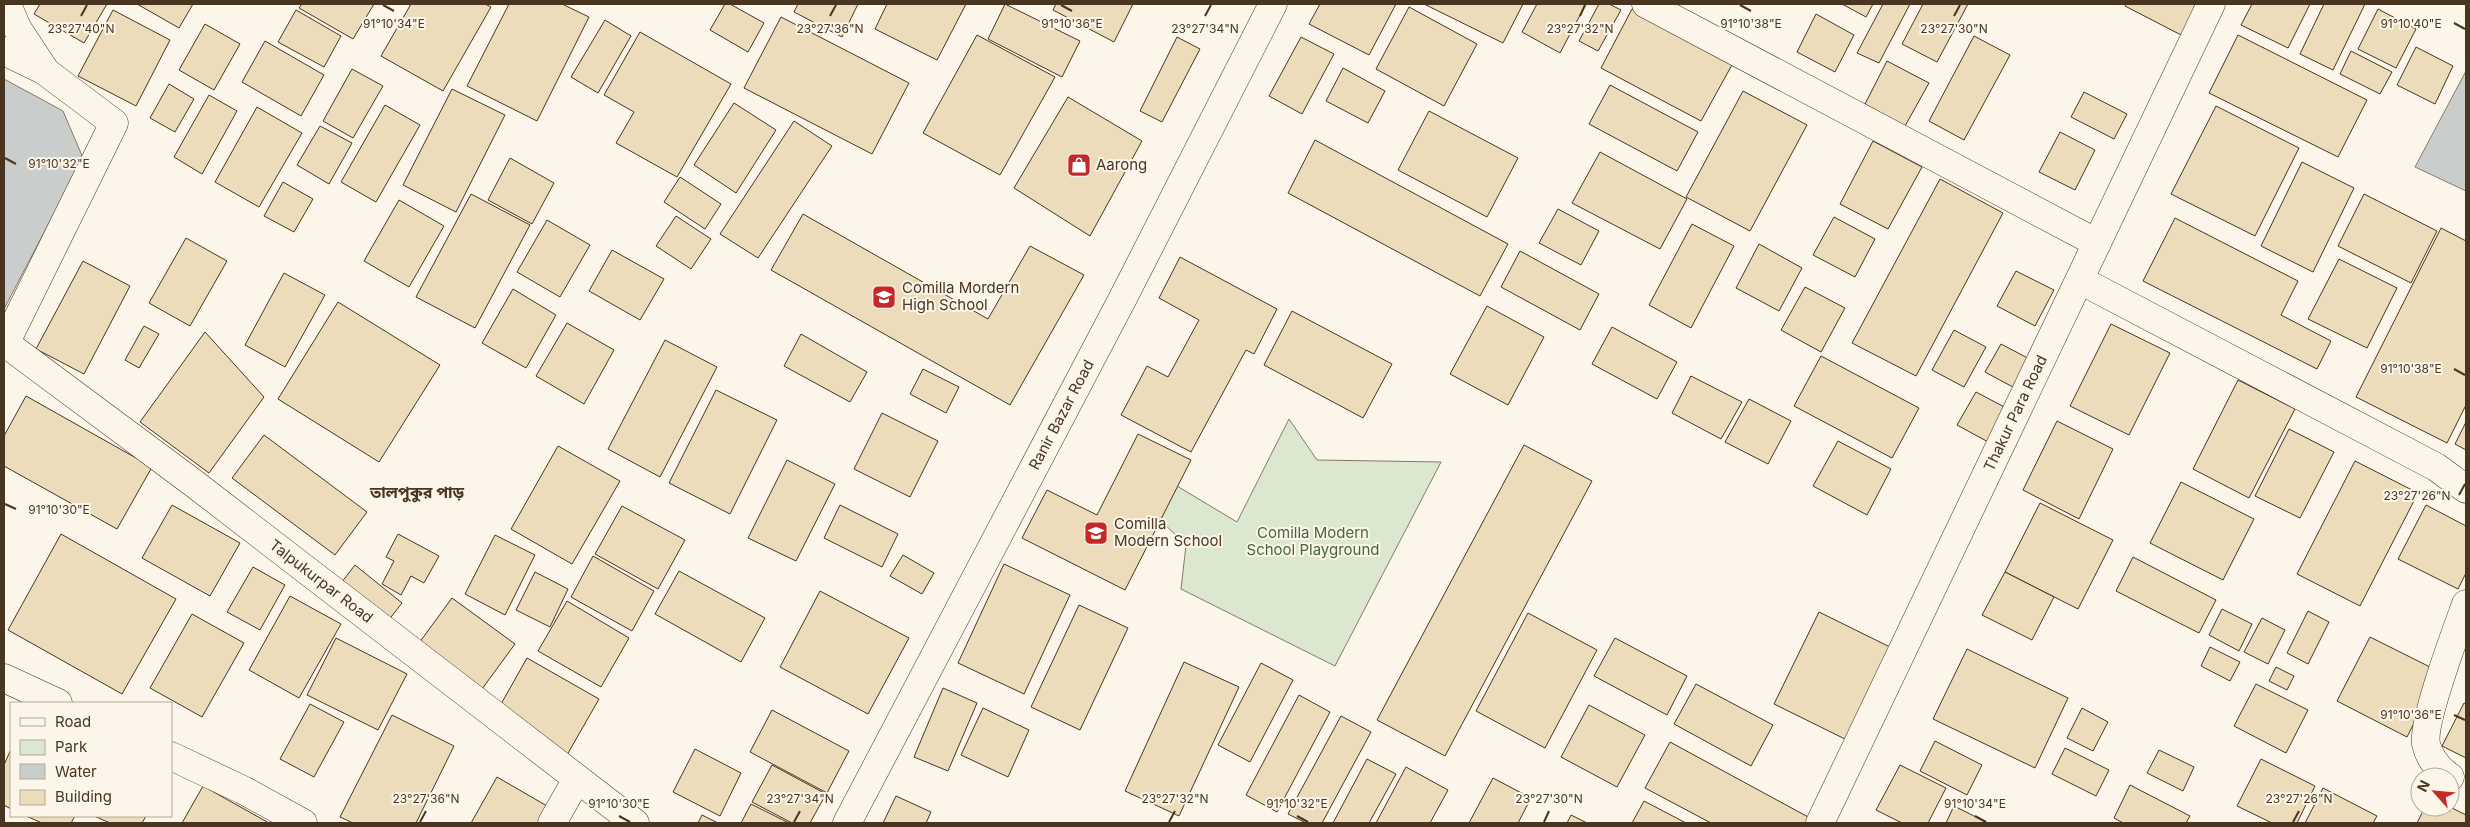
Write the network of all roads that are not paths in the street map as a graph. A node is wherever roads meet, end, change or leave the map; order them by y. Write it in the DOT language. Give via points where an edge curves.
graph roads {
  1 [pos="8,4"];
  2 [pos="1272,4"];
  3 [pos="1646,4"];
  4 [pos="2211,4"];
  5 [pos="4,51"];
  6 [pos="46,72"];
  7 [pos="2097,243"];
  8 [pos="2080,280"];
  9 [pos="5,344"];
  10 [pos="2466,488"];
  11 [pos="2466,604"];
  12 [pos="4,678"];
  13 [pos="56,702"];
  14 [pos="172,756"];
  15 [pos="2439,767"];
  16 [pos="577,779"];
  17 [pos="303,823"];
  18 [pos="552,823"];
  19 [pos="634,823"];
  20 [pos="847,823"];
  21 [pos="1820,823"];
  1 -- 6 [label="street" via="17,28"];
  2 -- 20 [label="street, Ranir Bazar Road" via="1124,296"];
  3 -- 7 [label="street"];
  4 -- 7 [label="street, Thakur Para Road"];
  5 -- 6 [label="street"];
  6 -- 9 [label="street" via="114,124"];
  7 -- 8 [label="street, Thakur Para Road"];
  8 -- 10 [label="street" via="2436,467"];
  8 -- 21 [label="street, Thakur Para Road"];
  9 -- 16 [label="street, Talpukurpar Road" via="192,482"];
  11 -- 15 [label="street" via="2428,723 2426,742 2433,761"];
  12 -- 13 [label="street"];
  14 -- 17 [label="street"];
  16 -- 18 [label="street"];
  16 -- 19 [label="street, Talpukurpar Road"];
}
